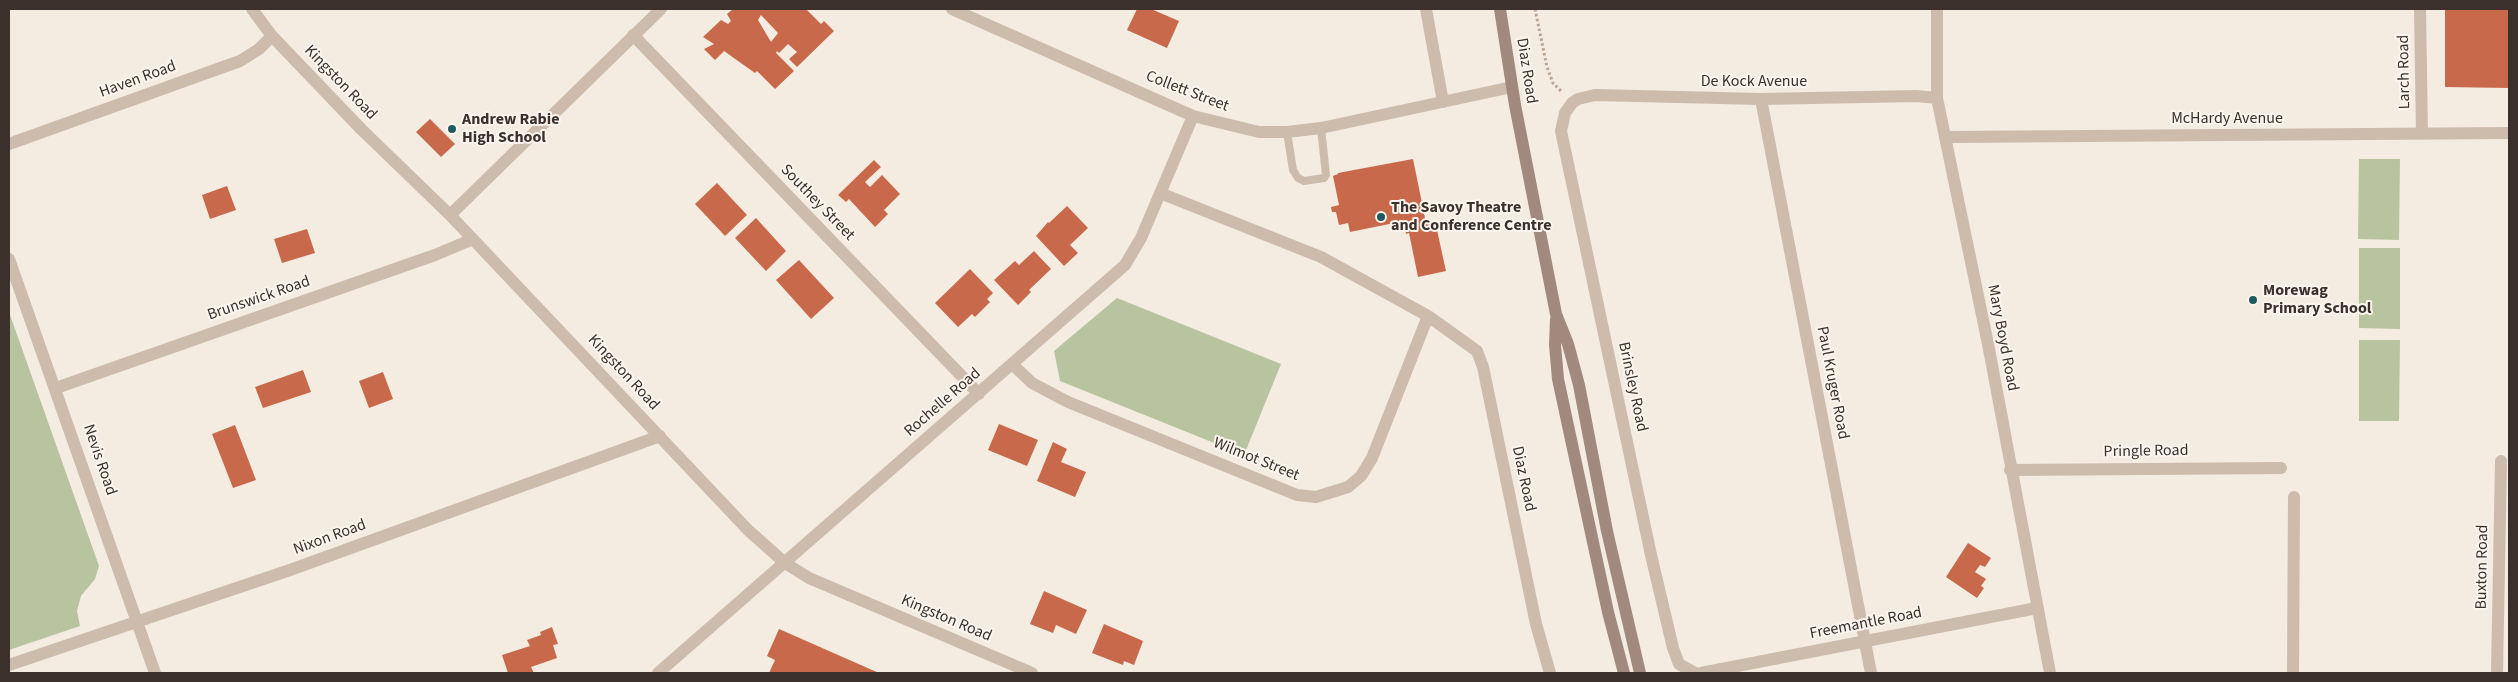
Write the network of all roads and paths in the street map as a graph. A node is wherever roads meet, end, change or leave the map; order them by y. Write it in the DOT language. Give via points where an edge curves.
graph roads {
  1 [pos="252,9"];
  2 [pos="661,9"];
  3 [pos="952,9"];
  4 [pos="1426,9"];
  5 [pos="1500,9"];
  6 [pos="1535,9"];
  7 [pos="1936,9"];
  8 [pos="2420,9"];
  9 [pos="633,35"];
  10 [pos="272,36"];
  11 [pos="1512,87"];
  12 [pos="1937,98"];
  13 [pos="1761,100"];
  14 [pos="1443,102"];
  15 [pos="1572,103"];
  16 [pos="1193,116"];
  17 [pos="1321,128"];
  18 [pos="1287,132"];
  19 [pos="2509,133"];
  20 [pos="2422,134"];
  21 [pos="1946,137"];
  22 [pos="9,144"];
  23 [pos="1160,193"];
  24 [pos="450,215"];
  25 [pos="473,238"];
  26 [pos="9,259"];
  27 [pos="1556,314"];
  28 [pos="1428,316"];
  29 [pos="1012,364"];
  30 [pos="56,388"];
  31 [pos="979,394"];
  32 [pos="660,436"];
  33 [pos="2501,461"];
  34 [pos="2281,468"];
  35 [pos="2010,470"];
  36 [pos="2294,496"];
  37 [pos="785,563"];
  38 [pos="2037,608"];
  39 [pos="138,620"];
  40 [pos="1865,640"];
  41 [pos="9,665"];
  42 [pos="155,673"];
  43 [pos="658,673"];
  44 [pos="1032,673"];
  45 [pos="1550,673"];
  46 [pos="1624,673"];
  47 [pos="1640,673"];
  48 [pos="1695,673"];
  49 [pos="1872,673"];
  50 [pos="2050,673"];
  51 [pos="2293,673"];
  52 [pos="2496,673"];
  1 -- 10 [label="street, Kingston Road"];
  2 -- 9 [label="street"];
  3 -- 16 [label="street, Collett Street"];
  4 -- 14 [label="street"];
  5 -- 11 [label="street, Diaz Road"];
  6 -- 15 [label="path" via="1553,83"];
  7 -- 12 [label="street, Mary Boyd Road"];
  8 -- 20 [label="street, Larch Road"];
  9 -- 24 [label="street"];
  9 -- 31 [label="street, Southey Street"];
  10 -- 22 [label="street, Haven Road" via="240,61"];
  10 -- 24 [label="street, Kingston Road"];
  11 -- 14 [label="street, Collett Street"];
  11 -- 27 [label="street, Diaz Road"];
  12 -- 13 [label="street, De Kock Avenue"];
  12 -- 21 [label="street, Mary Boyd Road"];
  13 -- 15 [label="street, De Kock Avenue" via="1595,95"];
  13 -- 40 [label="street, Paul Kruger Road"];
  14 -- 17 [label="street, Collett Street"];
  15 -- 48 [label="street, Brinsley Road" via="1563,120 1563,140 1673,648 1679,664"];
  16 -- 18 [label="street, Collett Street" via="1249,130"];
  16 -- 23 [label="street, Rochelle Road"];
  17 -- 18 [label="street, Collett Street"];
  17 -- 18 [label="lane" via="1326,175 1304,181 1293,170"];
  19 -- 20 [label="street, McHardy Avenue"];
  20 -- 21 [label="street, McHardy Avenue"];
  21 -- 35 [label="street, Mary Boyd Road"];
  23 -- 28 [label="street" via="1322,257"];
  23 -- 29 [label="street, Rochelle Road" via="1141,238 1125,264"];
  24 -- 25 [label="street, Kingston Road"];
  25 -- 30 [label="street, Brunswick Road"];
  25 -- 32 [label="street, Kingston Road"];
  26 -- 30 [label="street, Nevis Road"];
  27 -- 46 [label="street, Diaz Road" via="1554,345 1558,379"];
  27 -- 47 [label="street, Diaz Road" via="1579,385 1607,531"];
  28 -- 29 [label="street, Wilmot Street" via="1372,458 1361,476 1348,487 1316,497 1297,495 1068,402 1032,383"];
  28 -- 45 [label="street, Diaz Road" via="1472,345 1481,358 1536,624"];
  29 -- 31 [label="street, Rochelle Road"];
  30 -- 39 [label="street, Nevis Road"];
  31 -- 37 [label="street, Rochelle Road"];
  32 -- 37 [label="street, Kingston Road" via="748,530"];
  32 -- 39 [label="street, Nixon Road" via="290,570"];
  33 -- 52 [label="street, Buxton Road"];
  34 -- 35 [label="street, Pringle Road"];
  35 -- 38 [label="street, Mary Boyd Road"];
  36 -- 51 [label="street"];
  37 -- 43 [label="street, Rochelle Road"];
  37 -- 44 [label="street, Kingston Road" via="809,578"];
  38 -- 40 [label="street, Freemantle Road"];
  38 -- 50 [label="street, Mary Boyd Road"];
  39 -- 41 [label="street, Nixon Road"];
  39 -- 42 [label="street, Nevis Road"];
  40 -- 48 [label="street, Freemantle Road"];
  40 -- 49 [label="street, Paul Kruger Road"];
}
